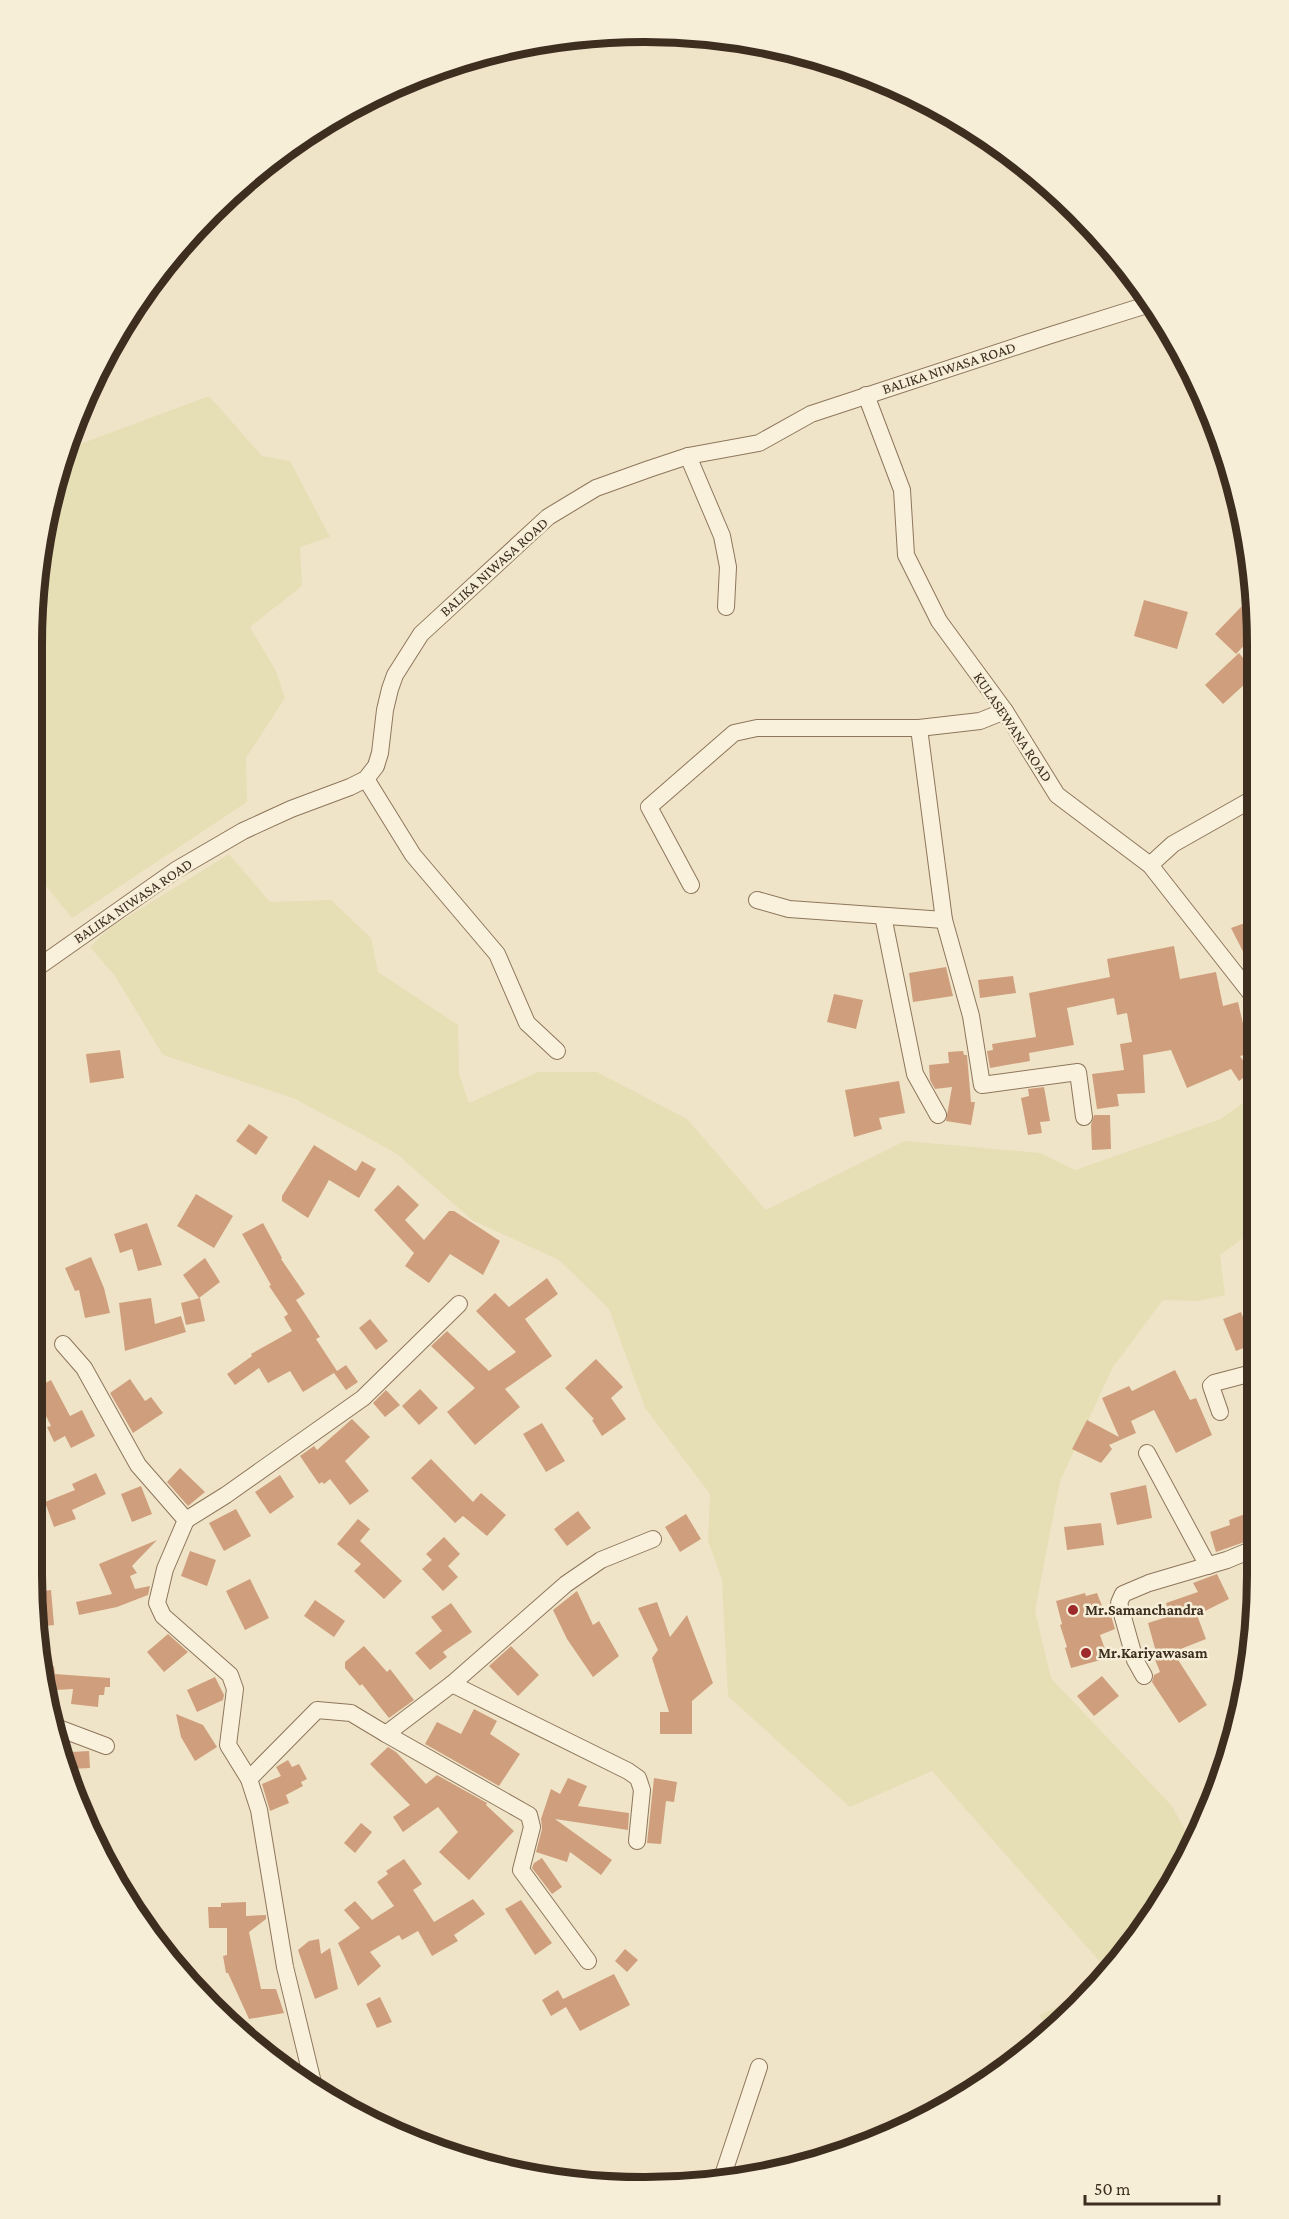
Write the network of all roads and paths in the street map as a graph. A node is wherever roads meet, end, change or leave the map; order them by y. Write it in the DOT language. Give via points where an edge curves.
graph roads {
  1 [pos="1142,306"];
  2 [pos="866,395"];
  3 [pos="688,456"];
  4 [pos="726,607"];
  5 [pos="1005,711"];
  6 [pos="919,728"];
  7 [pos="366,779"];
  8 [pos="1247,802"];
  9 [pos="1150,865"];
  10 [pos="691,885"];
  11 [pos="757,900"];
  12 [pos="883,916"];
  13 [pos="944,920"];
  14 [pos="42,964"];
  15 [pos="1247,989"];
  16 [pos="557,1051"];
  17 [pos="938,1115"];
  18 [pos="1084,1117"];
  19 [pos="459,1304"];
  20 [pos="63,1344"];
  21 [pos="1247,1374"];
  22 [pos="1220,1412"];
  23 [pos="1148,1454"];
  24 [pos="186,1520"];
  25 [pos="653,1539"];
  26 [pos="1247,1552"];
  27 [pos="1208,1566"];
  28 [pos="1144,1676"];
  29 [pos="452,1684"];
  30 [pos="63,1729"];
  31 [pos="386,1734"];
  32 [pos="106,1746"];
  33 [pos="249,1779"];
  34 [pos="637,1841"];
  35 [pos="588,1960"];
  36 [pos="759,2067"];
  37 [pos="311,2076"];
  38 [pos="724,2172"];
  1 -- 2 [label="street, BALIKA NIWASA ROAD"];
  2 -- 3 [label="street, BALIKA NIWASA ROAD" via="811,414 759,443"];
  2 -- 5 [label="street, KULASEWANA ROAD" via="902,490 906,555 939,621"];
  3 -- 4 [label="street" via="722,536 728,567"];
  3 -- 7 [label="street, BALIKA NIWASA ROAD" via="596,488 548,517 422,634 395,675 385,710 380,753"];
  5 -- 6 [label="street" via="980,721"];
  5 -- 9 [label="street, KULASEWANA ROAD" via="1057,795"];
  6 -- 10 [label="street" via="757,728 734,733 649,807"];
  6 -- 13 [label="street"];
  7 -- 14 [label="street, BALIKA NIWASA ROAD" via="243,831 176,870"];
  7 -- 16 [label="street" via="413,855 497,954 527,1023"];
  8 -- 9 [label="street" via="1173,844"];
  9 -- 15 [label="street, KULASEWANA ROAD"];
  11 -- 12 [label="street" via="789,909"];
  12 -- 13 [label="street"];
  12 -- 17 [label="street" via="915,1074"];
  13 -- 18 [label="street" via="971,1016 981,1085 1078,1072"];
  19 -- 24 [label="street" via="363,1398"];
  20 -- 24 [label="street" via="84,1368 138,1465"];
  21 -- 22 [label="street" via="1211,1386"];
  23 -- 27 [label="street"];
  24 -- 33 [label="street" via="165,1569 157,1603 163,1616 230,1675 235,1689 228,1745"];
  25 -- 29 [label="street" via="601,1560 566,1584"];
  26 -- 27 [label="street"];
  27 -- 28 [label="street" via="1123,1594 1119,1603 1135,1660"];
  29 -- 31 [label="street"];
  29 -- 34 [label="street" via="638,1778 642,1790"];
  30 -- 32 [label="street"];
  31 -- 33 [label="street" via="351,1713 317,1710"];
  31 -- 35 [label="street" via="530,1815 532,1827 522,1870"];
  33 -- 37 [label="street" via="259,1810 285,1967"];
  36 -- 38 [label="street"];
}
